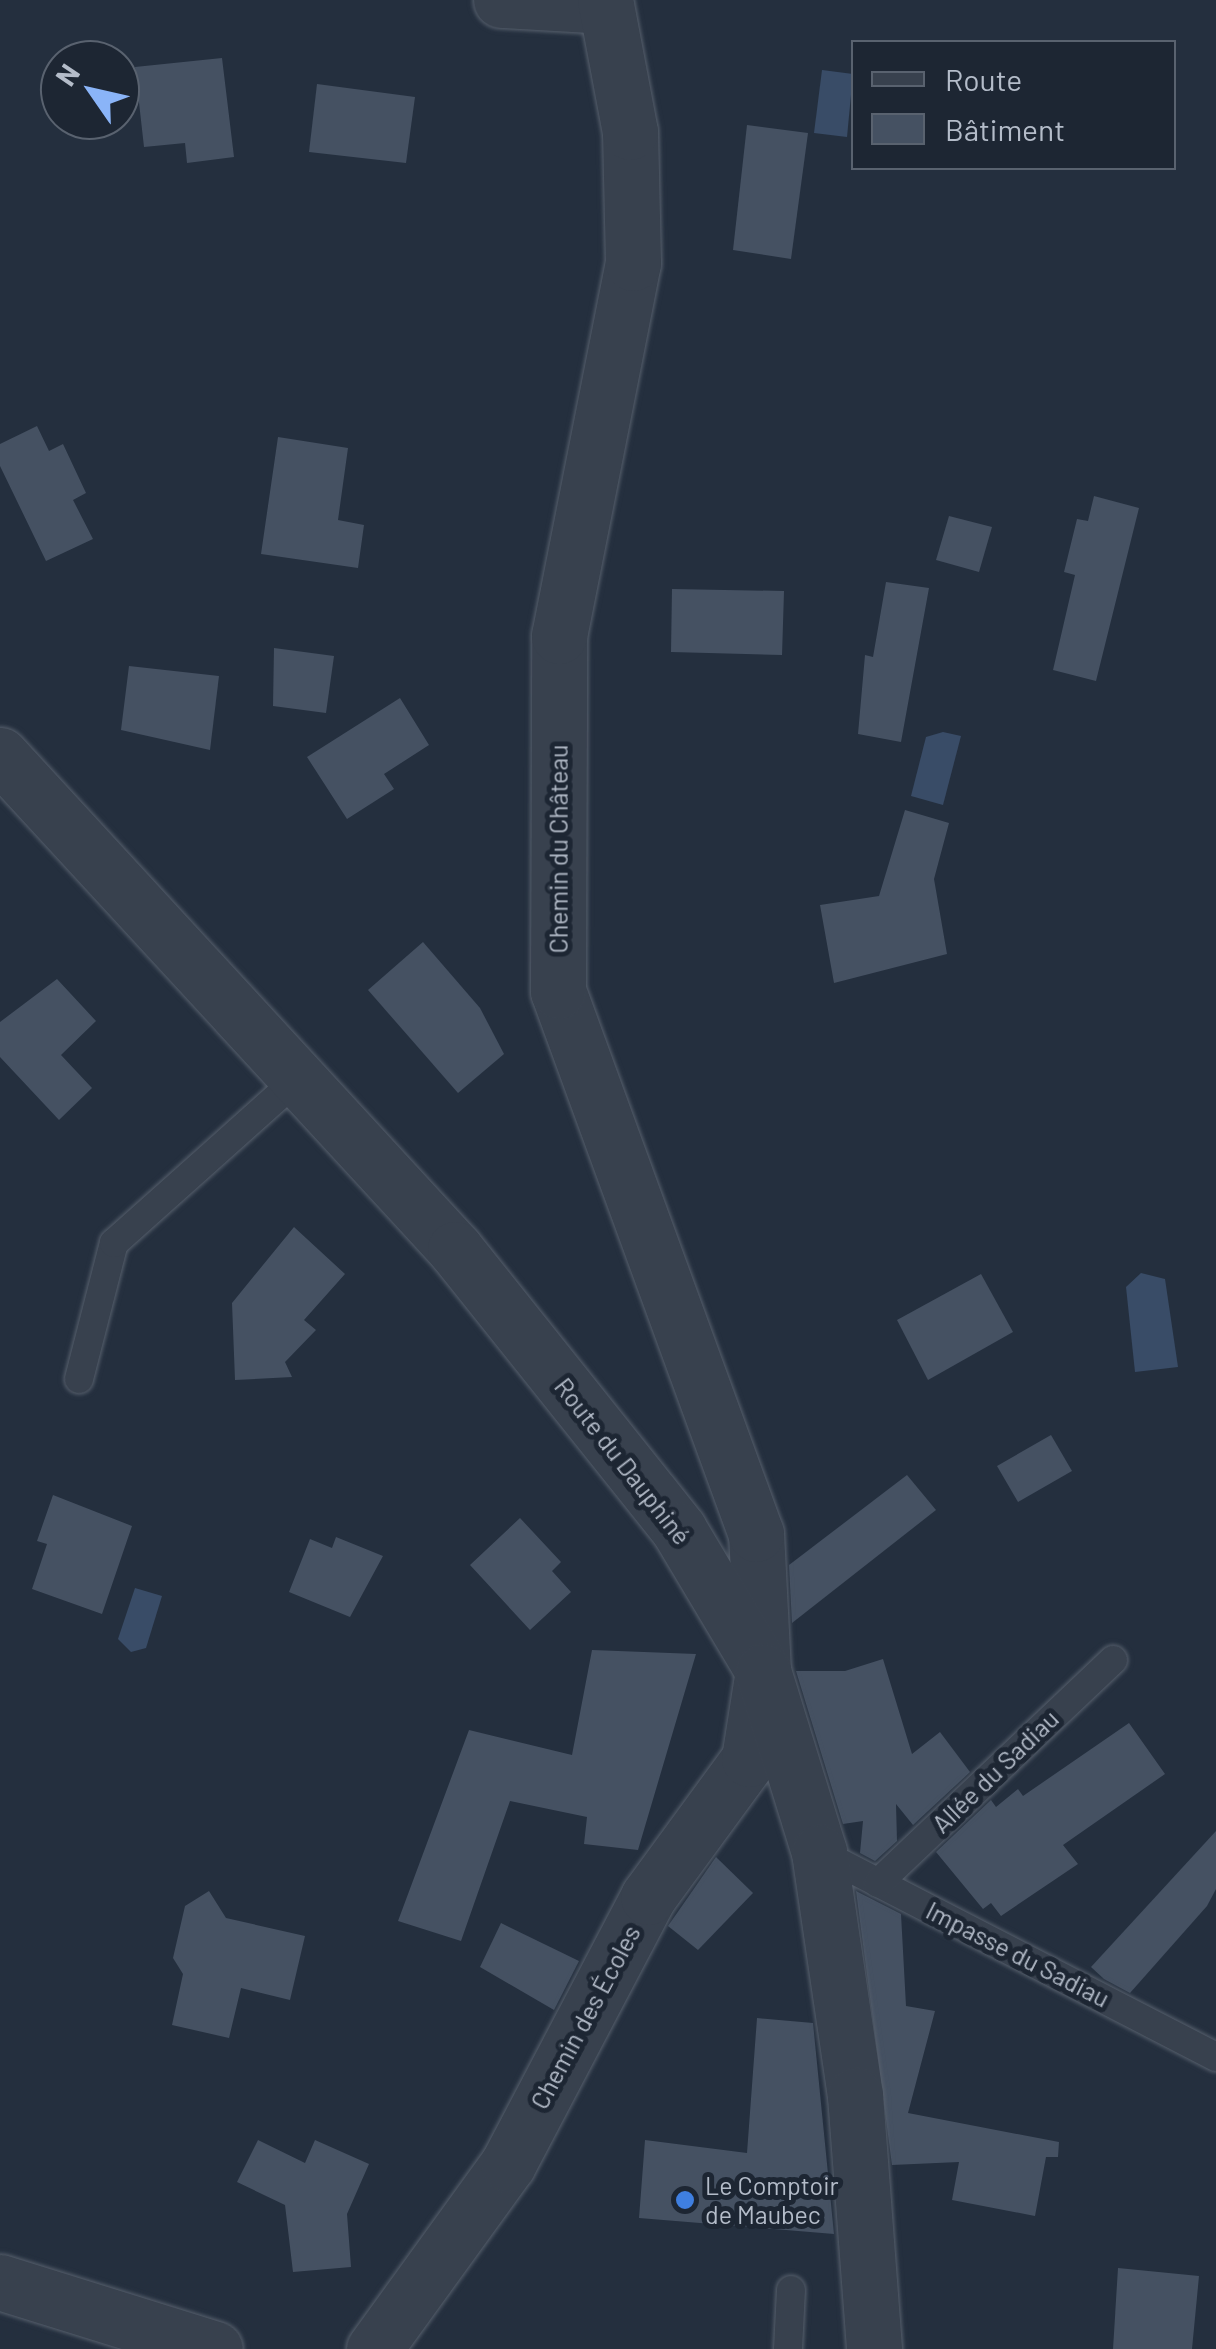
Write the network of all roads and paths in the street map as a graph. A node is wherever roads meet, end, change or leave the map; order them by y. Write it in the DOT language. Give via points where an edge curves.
graph roads {
  1 [pos="501,0"];
  2 [pos="606,3"];
  3 [pos="0,755"];
  4 [pos="294,1081"];
  5 [pos="80,1379"];
  6 [pos="1112,1660"];
  7 [pos="763,1671"];
  8 [pos="819,1852"];
  9 [pos="878,1882"];
  10 [pos="1216,2057"];
  11 [pos="0,2282"];
  12 [pos="791,2290"];
  13 [pos="215,2349"];
  14 [pos="374,2349"];
  15 [pos="788,2349"];
  16 [pos="874,2349"];
  1 -- 2 [label="street"];
  2 -- 7 [label="street, Chemin du Château" via="630,132 633,264 559,636 558,991 756,1534"];
  3 -- 4 [label="street, Route du Dauphiné"];
  4 -- 5 [label="lane" via="114,1242"];
  4 -- 7 [label="street, Route du Dauphiné" via="456,1249 680,1530"];
  6 -- 9 [label="lane, Allée du Sadiau"];
  7 -- 8 [label="street, Route du Dauphiné"];
  7 -- 14 [label="street, Chemin des Écoles" via="749,1758 648,1897 508,2164"];
  8 -- 9 [label="lane, Impasse du Sadiau"];
  8 -- 16 [label="street, Route du Dauphiné" via="855,2095"];
  9 -- 10 [label="lane, Impasse du Sadiau"];
  11 -- 13 [label="street"];
  12 -- 15 [label="lane"];
}
